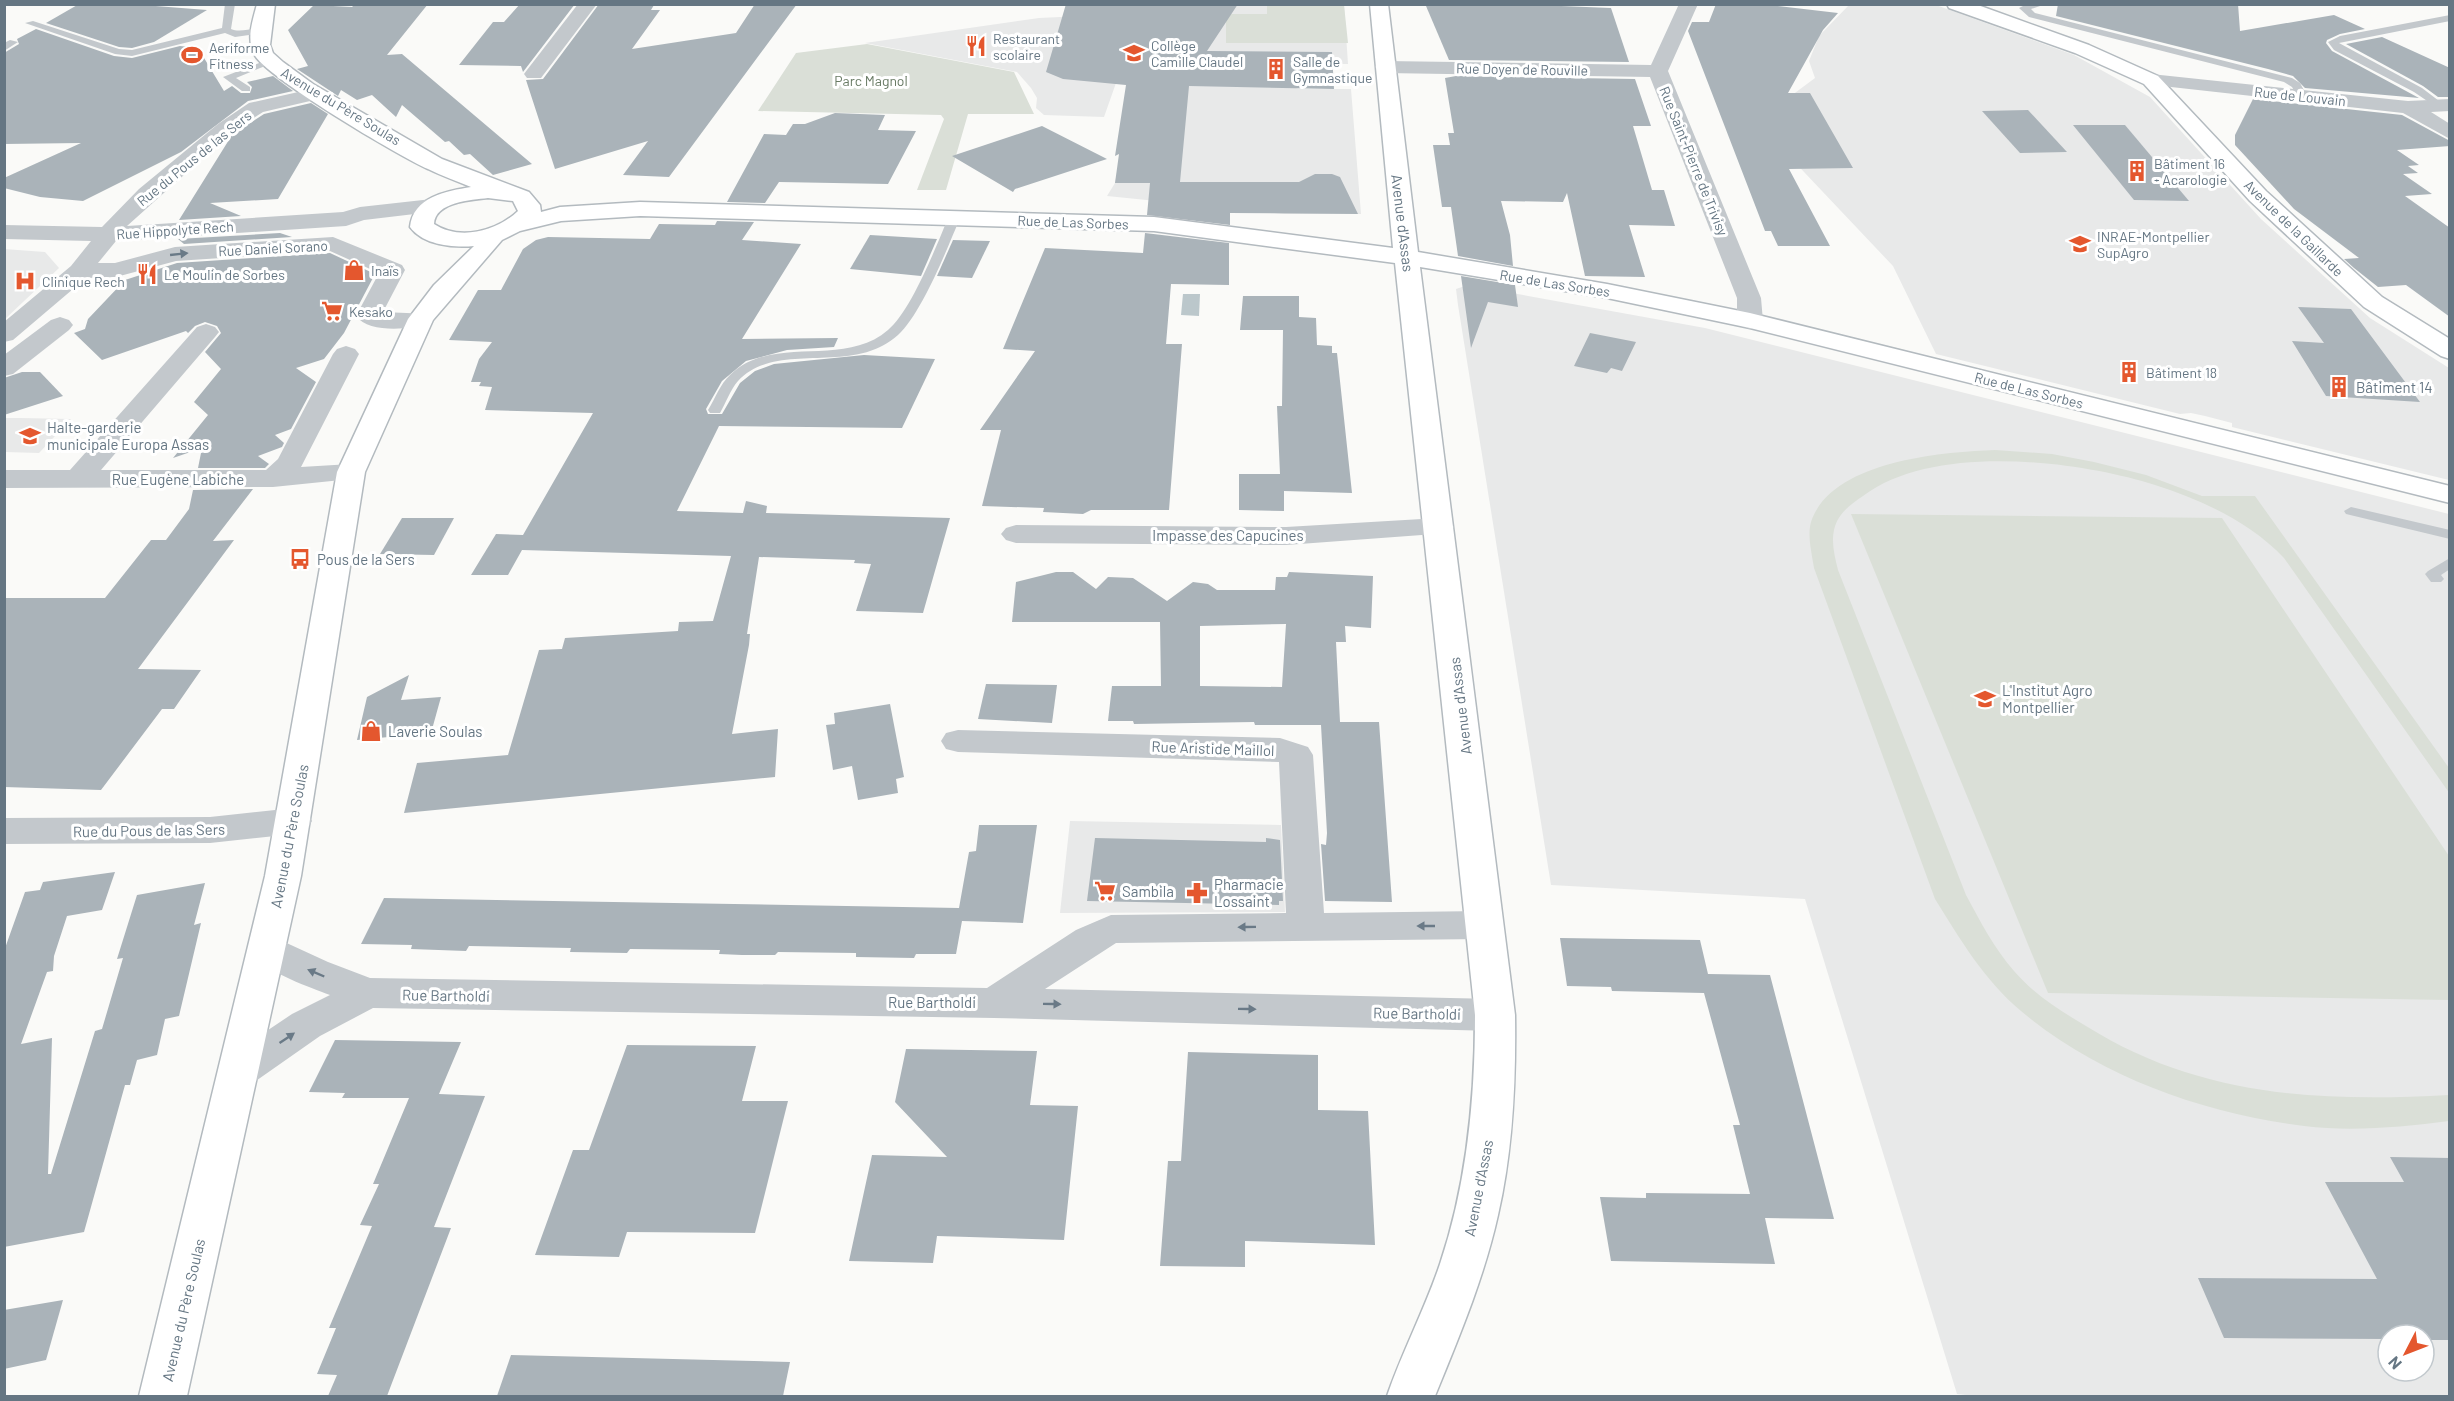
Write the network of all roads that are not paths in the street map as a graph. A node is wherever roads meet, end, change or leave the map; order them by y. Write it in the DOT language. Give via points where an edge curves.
graph roads {
  1 [pos="230,4"];
  2 [pos="266,4"];
  3 [pos="588,4"];
  4 [pos="1379,4"];
  5 [pos="1689,4"];
  6 [pos="1956,4"];
  7 [pos="2042,4"];
  8 [pos="2450,18"];
  9 [pos="30,23"];
  10 [pos="227,26"];
  11 [pos="260,31"];
  12 [pos="270,62"];
  13 [pos="1385,67"];
  14 [pos="1658,70"];
  15 [pos="534,74"];
  16 [pos="2151,80"];
  17 [pos="296,82"];
  18 [pos="316,94"];
  19 [pos="2302,96"];
  20 [pos="251,98"];
  21 [pos="2444,105"];
  22 [pos="2408,107"];
  23 [pos="2450,133"];
  24 [pos="434,164"];
  25 [pos="515,195"];
  26 [pos="436,204"];
  27 [pos="640,209"];
  28 [pos="954,218"];
  29 [pos="346,219"];
  30 [pos="422,227"];
  31 [pos="504,230"];
  32 [pos="4,232"];
  33 [pos="110,234"];
  34 [pos="447,238"];
  35 [pos="1408,259"];
  36 [pos="80,271"];
  37 [pos="443,290"];
  38 [pos="421,319"];
  39 [pos="1750,321"];
  40 [pos="60,326"];
  41 [pos="206,332"];
  42 [pos="4,335"];
  43 [pos="2450,351"];
  44 [pos="346,354"];
  45 [pos="4,368"];
  46 [pos="715,410"];
  47 [pos="351,472"];
  48 [pos="273,478"];
  49 [pos="4,479"];
  50 [pos="78,479"];
  51 [pos="2450,495"];
  52 [pos="2351,511"];
  53 [pos="1439,527"];
  54 [pos="1016,534"];
  55 [pos="2450,535"];
  56 [pos="2450,562"];
  57 [pos="2436,579"];
  58 [pos="958,741"];
  59 [pos="294,821"];
  60 [pos="11,840"];
  61 [pos="1484,925"];
  62 [pos="1306,927"];
  63 [pos="267,948"];
  64 [pos="368,993"];
  65 [pos="994,1003"];
  66 [pos="1495,1015"];
  67 [pos="239,1071"];
  68 [pos="163,1396"];
  69 [pos="1411,1396"];
  1 -- 10 [label="lane"];
  2 -- 11 [label="street, Avenue du Père Soulas"];
  3 -- 15 [label="street"];
  4 -- 13 [label="street, Avenue d'Assas"];
  5 -- 14 [label="street, Rue Saint-Pierre de Trivisy"];
  6 -- 16 [label="street, Avenue de la Gaillarde" via="2082,49"];
  7 -- 19 [label="lane" via="2024,8 2032,15 2288,80"];
  8 -- 21 [label="lane" via="2333,42 2337,48"];
  9 -- 10 [label="lane" via="132,53"];
  10 -- 11 [label="lane" via="235,34"];
  11 -- 12 [label="street, Avenue du Père Soulas" via="260,45"];
  12 -- 17 [label="street, Avenue du Père Soulas"];
  12 -- 20 [label="lane" via="228,77"];
  13 -- 14 [label="street, Rue Doyen de Rouville"];
  13 -- 35 [label="street, Avenue d'Assas"];
  14 -- 39 [label="street, Rue Saint-Pierre de Trivisy" via="1749,298"];
  16 -- 19 [label="street, Rue de Louvain"];
  16 -- 43 [label="street, Avenue de la Gaillarde" via="2258,196 2373,302"];
  17 -- 18 [label="street, Avenue du Père Soulas"];
  17 -- 20 [label="street, Rue du Pous de las Sers" via="255,103"];
  18 -- 20 [label="street, Rue du Pous de las Sers"];
  18 -- 24 [label="street, Avenue du Père Soulas"];
  19 -- 22 [label="street, Rue de Louvain"];
  20 -- 33 [label="street, Rue du Pous de las Sers" via="225,128 147,194"];
  21 -- 22 [label="street, Rue de Louvain"];
  22 -- 23 [label="street"];
  24 -- 25 [label="street, Avenue du Père Soulas"];
  24 -- 26 [label="street" via="444,185"];
  25 -- 26 [label="street, Rue de Las Sorbes" via="471,192"];
  25 -- 27 [label="street, Rue de Las Sorbes"];
  25 -- 31 [label="street, Avenue du Père Soulas" via="530,205 530,212"];
  26 -- 29 [label="street, Rue Hippolyte Rech"];
  26 -- 30 [label="street" via="421,220"];
  27 -- 28 [label="street, Rue de Las Sorbes"];
  27 -- 31 [label="street, Rue de Las Sorbes" via="560,214"];
  28 -- 35 [label="street, Rue de Las Sorbes" via="1170,226"];
  28 -- 46 [label="lane" via="894,331 855,354 783,357 757,363 735,378"];
  29 -- 30 [label="street, Rue Hippolyte Rech"];
  29 -- 33 [label="street, Rue Hippolyte Rech"];
  30 -- 34 [label="street"];
  31 -- 34 [label="street, Rue de Las Sorbes"];
  31 -- 37 [label="street, Avenue du Père Soulas"];
  32 -- 33 [label="street, Rue Hippolyte Rech"];
  33 -- 36 [label="street, Rue du Pous de las Sers"];
  34 -- 37 [label="street, Avenue du Père Soulas" via="451,255"];
  35 -- 39 [label="street, Rue de Las Sorbes" via="1607,291"];
  35 -- 53 [label="street, Avenue d'Assas"];
  36 -- 38 [label="street, Rue Daniel Sorano, one-way" via="116,270 176,254 333,244 393,270 369,316 376,320"];
  36 -- 42 [label="street, Rue du Pous de las Sers"];
  37 -- 38 [label="street, Avenue du Père Soulas"];
  38 -- 47 [label="street, Avenue du Père Soulas"];
  39 -- 51 [label="street, Rue de Las Sorbes"];
  40 -- 45 [label="street"];
  41 -- 50 [label="street"];
  44 -- 48 [label="street" via="290,463"];
  47 -- 48 [label="street, Rue Eugène Labiche"];
  47 -- 59 [label="street, Avenue du Père Soulas"];
  48 -- 50 [label="street, Rue Eugène Labiche"];
  49 -- 50 [label="street, Rue Eugène Labiche"];
  52 -- 55 [label="lane"];
  53 -- 54 [label="street, Impasse des Capucines" via="1286,536"];
  53 -- 61 [label="street, Avenue d'Assas"];
  56 -- 57 [label="lane" via="2433,574"];
  58 -- 62 [label="street, Rue Aristide Maillol" via="1280,750 1296,755"];
  59 -- 60 [label="street, Rue du Pous de las Sers" via="210,830"];
  59 -- 63 [label="street, Avenue du Père Soulas"];
  61 -- 62 [label="street, one-way"];
  61 -- 66 [label="street, Avenue d'Assas"];
  62 -- 65 [label="street, one-way" via="1111,929"];
  64 -- 63 [label="street, Rue Bartholdi, one-way" via="314,973"];
  63 -- 67 [label="street, Avenue du Père Soulas"];
  64 -- 65 [label="street, Rue Bartholdi"];
  67 -- 64 [label="street, Rue Bartholdi, one-way" via="306,1025"];
  65 -- 66 [label="street, Rue Bartholdi, one-way"];
  66 -- 69 [label="street, Avenue d'Assas" via="1495,1091 1476,1216 1447,1310"];
  67 -- 68 [label="street, Avenue du Père Soulas"];
}
